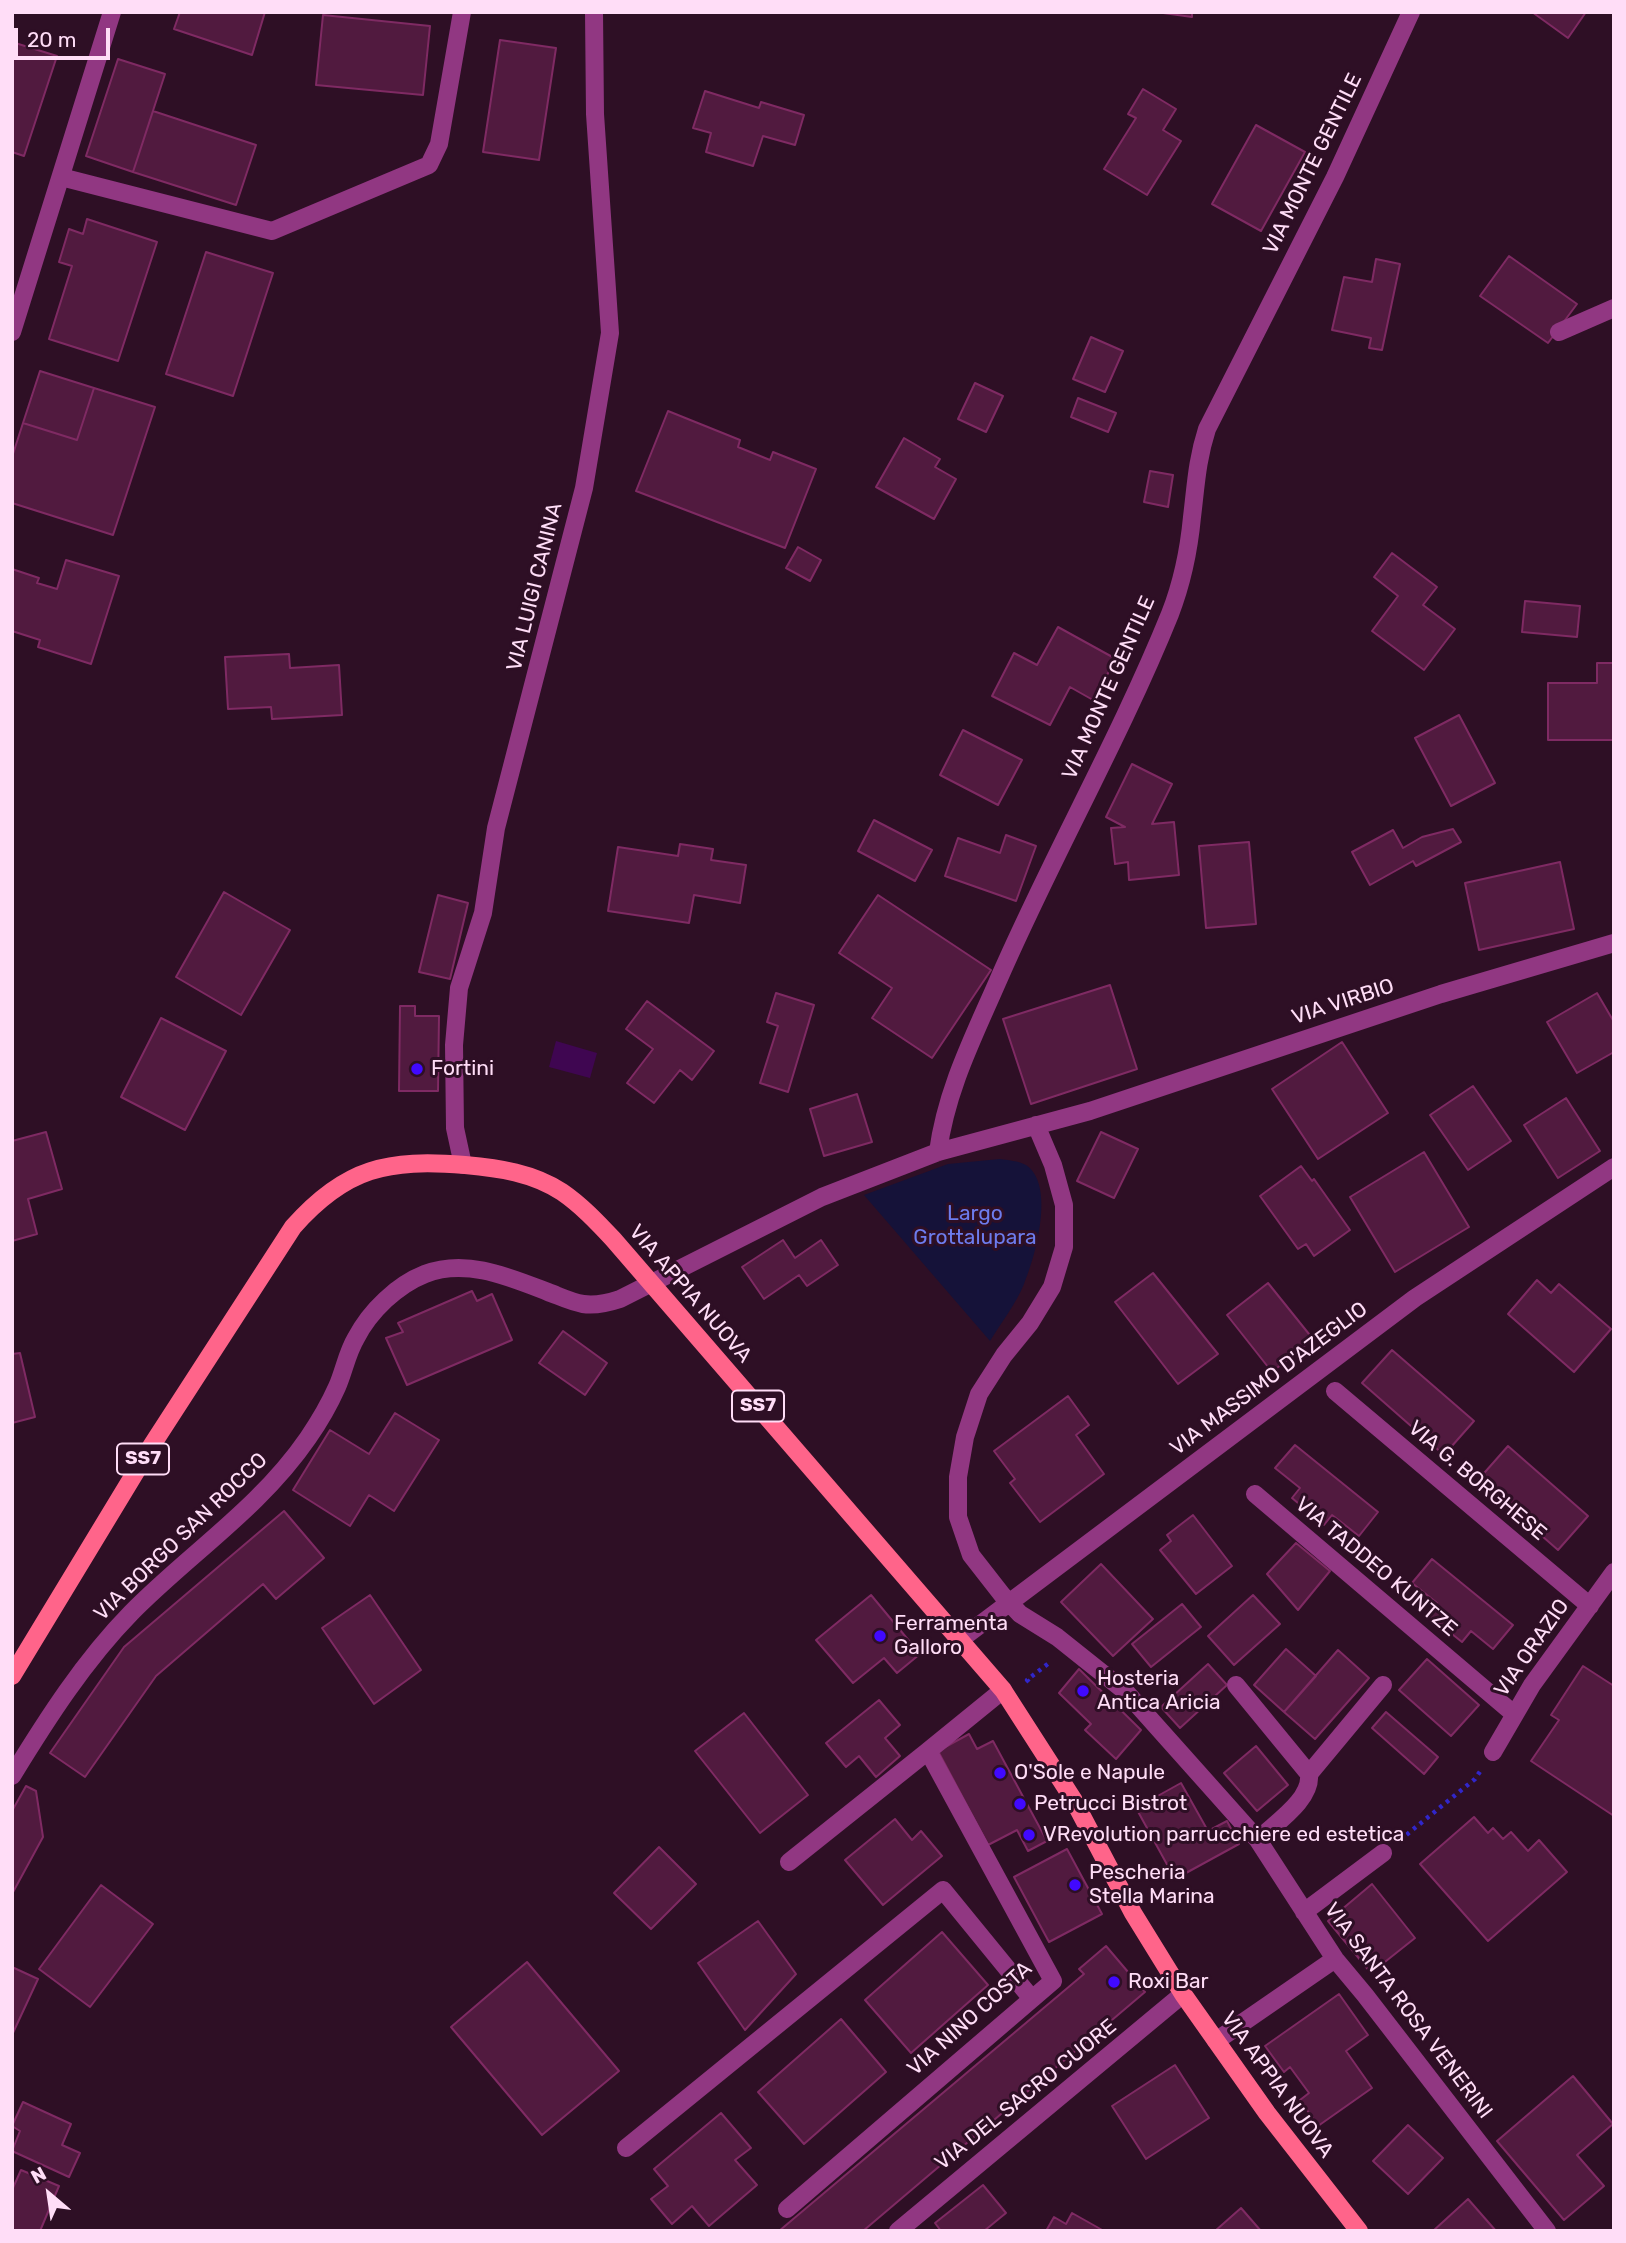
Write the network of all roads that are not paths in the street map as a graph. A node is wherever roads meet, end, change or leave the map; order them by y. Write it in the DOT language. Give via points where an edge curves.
graph roads {
  1 [pos="462,12"];
  2 [pos="594,12"];
  3 [pos="1411,12"];
  4 [pos="106,14"];
  5 [pos="61,177"];
  6 [pos="1614,308"];
  7 [pos="1559,331"];
  8 [pos="12,332"];
  9 [pos="1614,943"];
  10 [pos="1036,1125"];
  11 [pos="938,1152"];
  12 [pos="463,1165"];
  13 [pos="1614,1167"];
  14 [pos="1335,1391"];
  15 [pos="1255,1494"];
  16 [pos="1614,1572"];
  17 [pos="1590,1605"];
  18 [pos="961,1639"];
  19 [pos="12,1676"];
  20 [pos="1236,1685"];
  21 [pos="1384,1685"];
  22 [pos="1003,1690"];
  23 [pos="1514,1714"];
  24 [pos="928,1751"];
  25 [pos="1493,1752"];
  26 [pos="1309,1774"];
  27 [pos="12,1776"];
  28 [pos="1258,1840"];
  29 [pos="1383,1853"];
  30 [pos="789,1862"];
  31 [pos="1304,1912"];
  32 [pos="1335,1959"];
  33 [pos="1183,1994"];
  34 [pos="1032,1998"];
  35 [pos="1216,2041"];
  36 [pos="626,2148"];
  37 [pos="787,2208"];
  38 [pos="898,2231"];
  39 [pos="1359,2231"];
  40 [pos="1546,2231"];
  1 -- 5 [label="street" via="439,144 429,165 297,221 272,231"];
  2 -- 12 [label="street, VIA LUIGI CANINA" via="595,114 610,333 584,488 496,828 483,913 459,988 455,1128"];
  3 -- 11 [label="street, VIA MONTE GENTILE" via="1335,177 1208,429 1196,470 1188,547 1171,611 1132,704 1032,904 976,1031 948,1102"];
  4 -- 5 [label="street"];
  5 -- 8 [label="street"];
  6 -- 7 [label="street"];
  9 -- 10 [label="street, VIA VIRBIO" via="1441,993"];
  10 -- 11 [label="street"];
  10 -- 28 [label="street, VIA SANTA ROSA VENERINI" via="1064,1205 1064,1247 1052,1287 979,1394 958,1477 958,1517 971,1555 1003,1596 1020,1614 1126,1692"];
  11 -- 27 [label="street, VIA BORGO SAN ROCCO" via="821,1197 628,1296 599,1304 583,1304 498,1274 456,1267 422,1275 396,1292 356,1338 332,1398 293,1458 248,1508 113,1633 62,1699"];
  12 -- 18 [label="main road, VIA APPIA NUOVA / SS7" via="514,1171 561,1192 583,1208"];
  12 -- 19 [label="main road, VIA APPIA NUOVA / SS7" via="407,1163 370,1170 338,1186 307,1211 152,1445"];
  13 -- 18 [label="street, VIA MASSIMO D'AZEGLIO" via="1415,1298"];
  14 -- 17 [label="street, VIA G. BORGHESE"];
  15 -- 23 [label="street, VIA TADDEO KUNTZE"];
  16 -- 17 [label="street, VIA ORAZIO"];
  17 -- 23 [label="street, VIA ORAZIO"];
  18 -- 22 [label="main road, VIA APPIA NUOVA / SS7"];
  20 -- 26 [label="street"];
  21 -- 26 [label="street"];
  22 -- 24 [label="street"];
  22 -- 33 [label="main road, VIA APPIA NUOVA / SS7" via="1073,1799 1133,1913"];
  23 -- 25 [label="street, VIA ORAZIO"];
  24 -- 30 [label="street"];
  24 -- 34 [label="street, VIA NINO COSTA" via="1053,1981"];
  26 -- 28 [label="street" via="1305,1794"];
  28 -- 31 [label="street, VIA SANTA ROSA VENERINI"];
  29 -- 31 [label="street"];
  31 -- 32 [label="street, VIA SANTA ROSA VENERINI"];
  32 -- 35 [label="street"];
  32 -- 40 [label="street, VIA SANTA ROSA VENERINI"];
  33 -- 35 [label="main road, VIA APPIA NUOVA / SS7"];
  33 -- 38 [label="street, VIA DEL SACRO CUORE"];
  34 -- 36 [label="street" via="943,1890"];
  34 -- 37 [label="street, VIA NINO COSTA"];
  35 -- 39 [label="main road, VIA APPIA NUOVA / SS7"];
}
